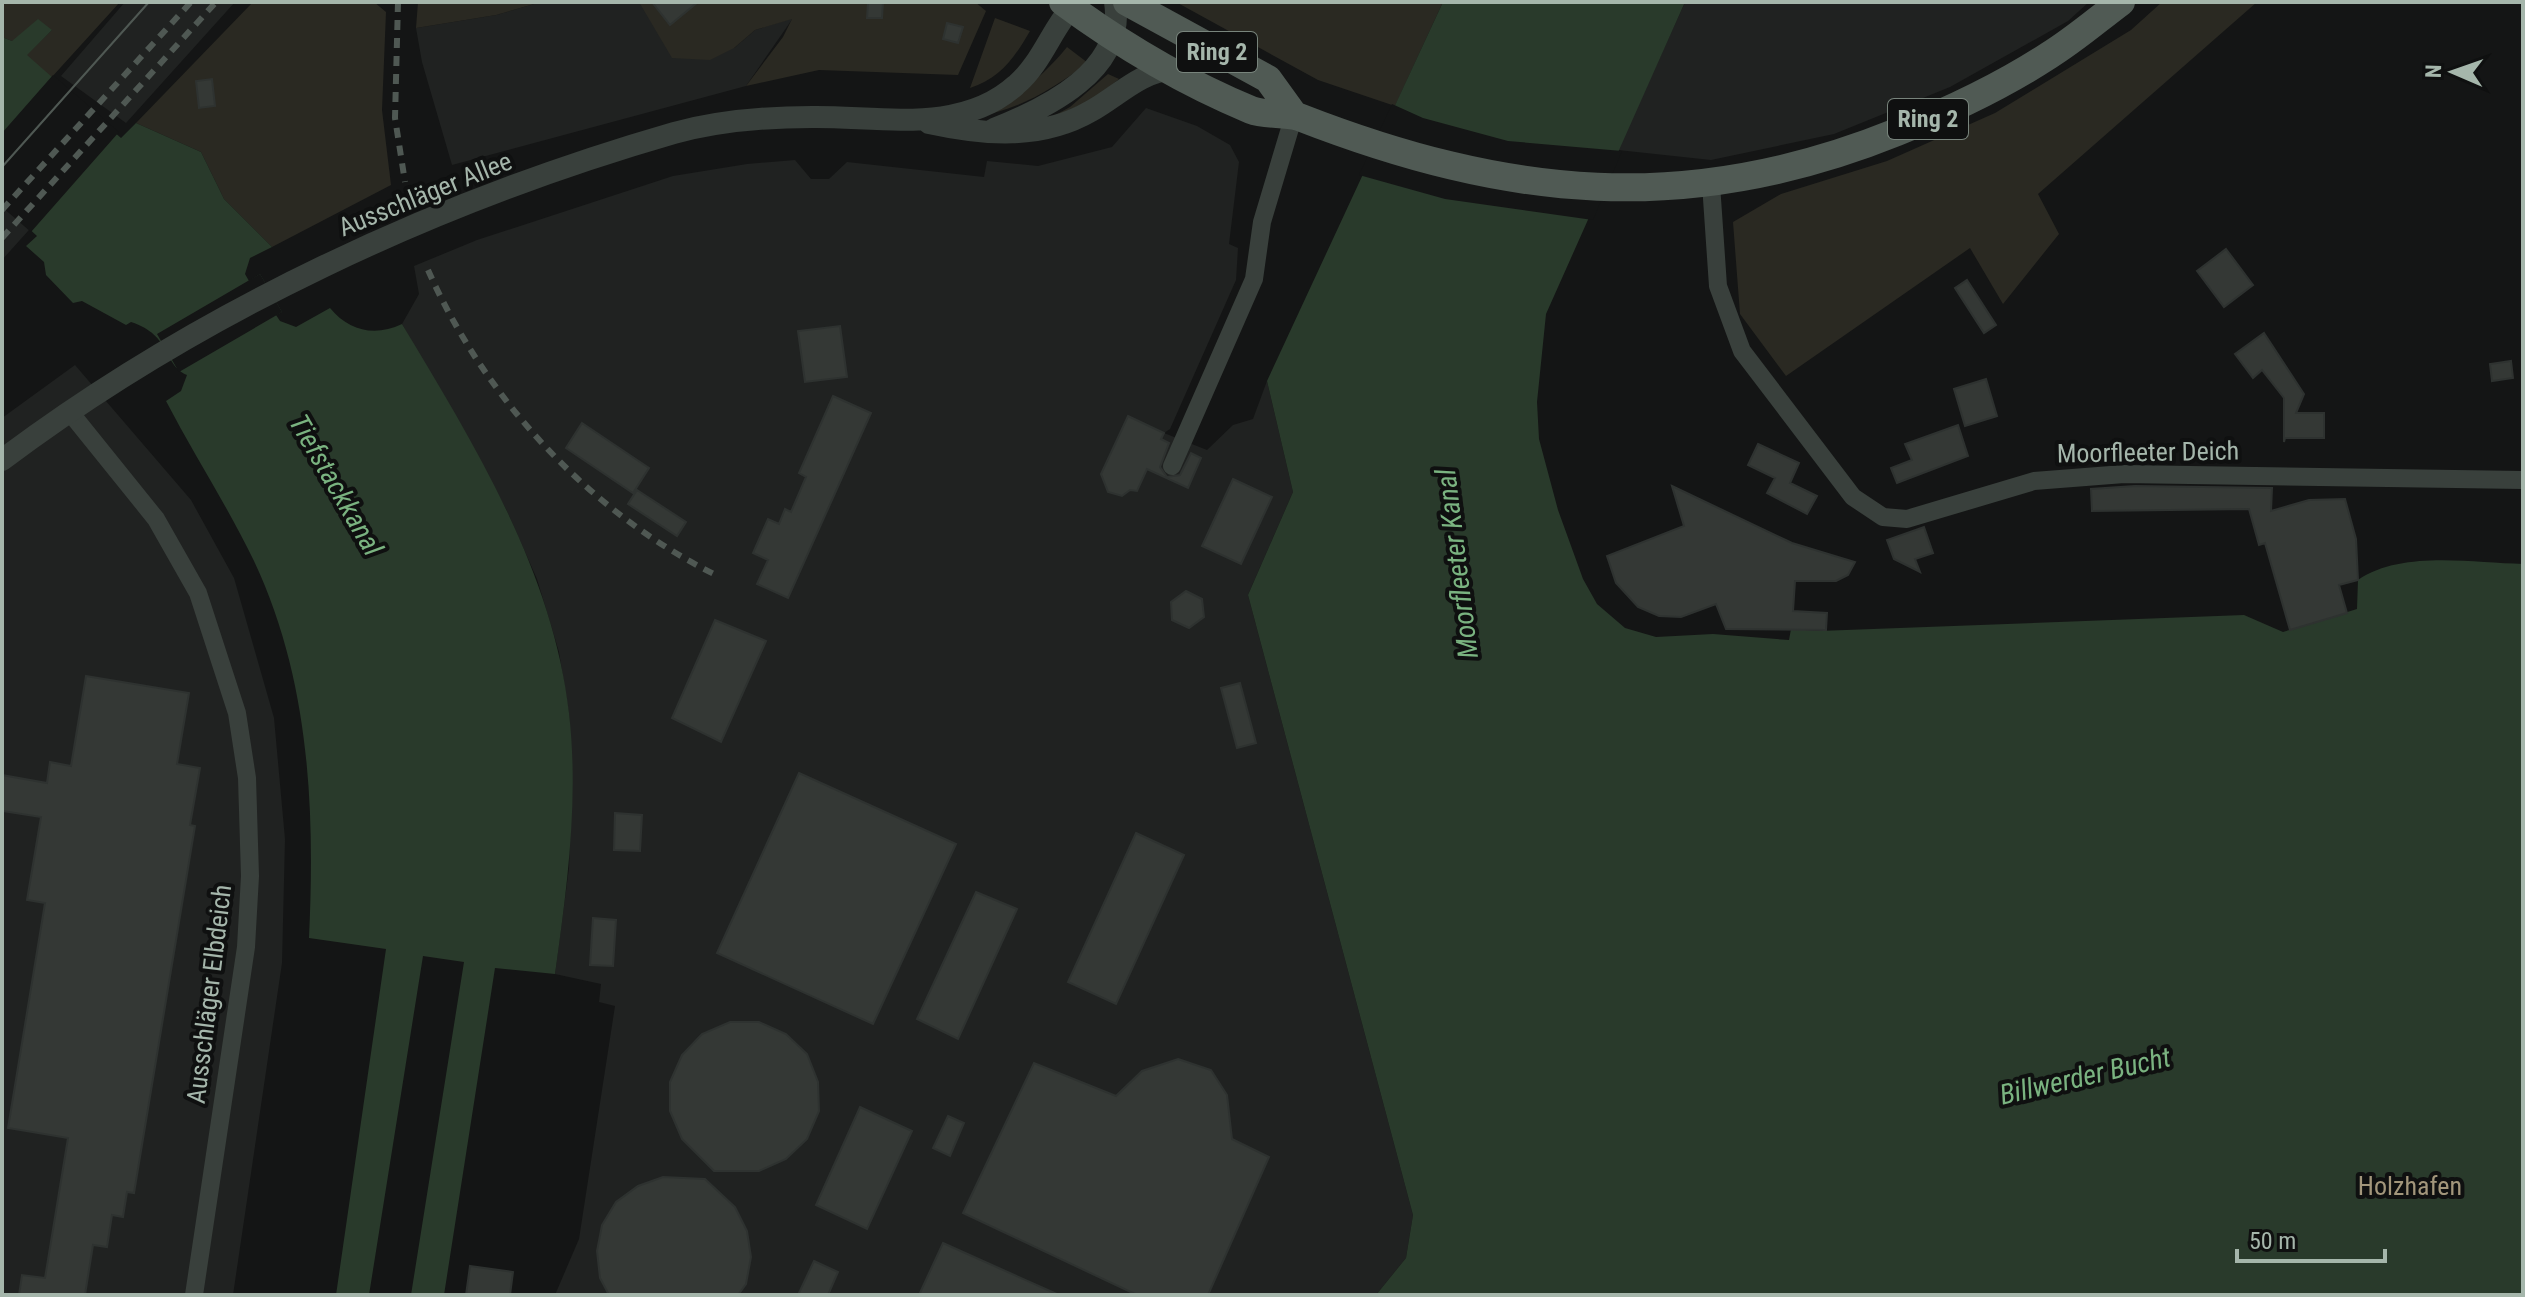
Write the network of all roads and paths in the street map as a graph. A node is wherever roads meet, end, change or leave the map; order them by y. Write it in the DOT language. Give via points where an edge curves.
graph roads {
  1 [pos="1115,2"];
  2 [pos="1127,2"];
  3 [pos="2121,2"];
  4 [pos="1070,4"];
  5 [pos="1114,37"];
  6 [pos="1172,69"];
  7 [pos="1294,115"];
  8 [pos="916,120"];
  9 [pos="989,131"];
  10 [pos="1711,184"];
  11 [pos="69,411"];
  12 [pos="2,460"];
  13 [pos="1172,466"];
  14 [pos="2523,480"];
  15 [pos="194,1295"];
  1 -- 5 [label="street"];
  2 -- 7 [label="main road, Ring 2" via="1268,79"];
  3 -- 10 [label="main road, Ring 2" via="2048,56 1945,113 1837,156"];
  4 -- 5 [label="main road, Ring 2"];
  4 -- 8 [label="street, Ausschläger Allee" via="1042,55 1016,86 956,114"];
  5 -- 6 [label="main road, Ring 2"];
  5 -- 9 [label="street" via="1102,60 1074,85"];
  6 -- 7 [label="main road, Ring 2" via="1256,112"];
  6 -- 9 [label="street, Ausschläger Allee" via="1147,76 1066,123 1038,132"];
  7 -- 10 [label="main road, Ring 2" via="1407,155 1500,177 1575,185"];
  7 -- 13 [label="street" via="1262,222 1254,279"];
  8 -- 9 [label="street, Ausschläger Allee"];
  8 -- 11 [label="street, Ausschläger Allee" via="788,117 676,132 513,186 424,220 270,293"];
  10 -- 14 [label="street, Moorfleeter Deich" via="1718,286 1742,351 1853,497 1883,517 1907,519 2034,481 2124,474"];
  11 -- 12 [label="street, Ausschläger Allee"];
  11 -- 15 [label="street, Ausschläger Elbdeich" via="156,519 198,593 237,713 245,765 250,876 246,947"];
}
